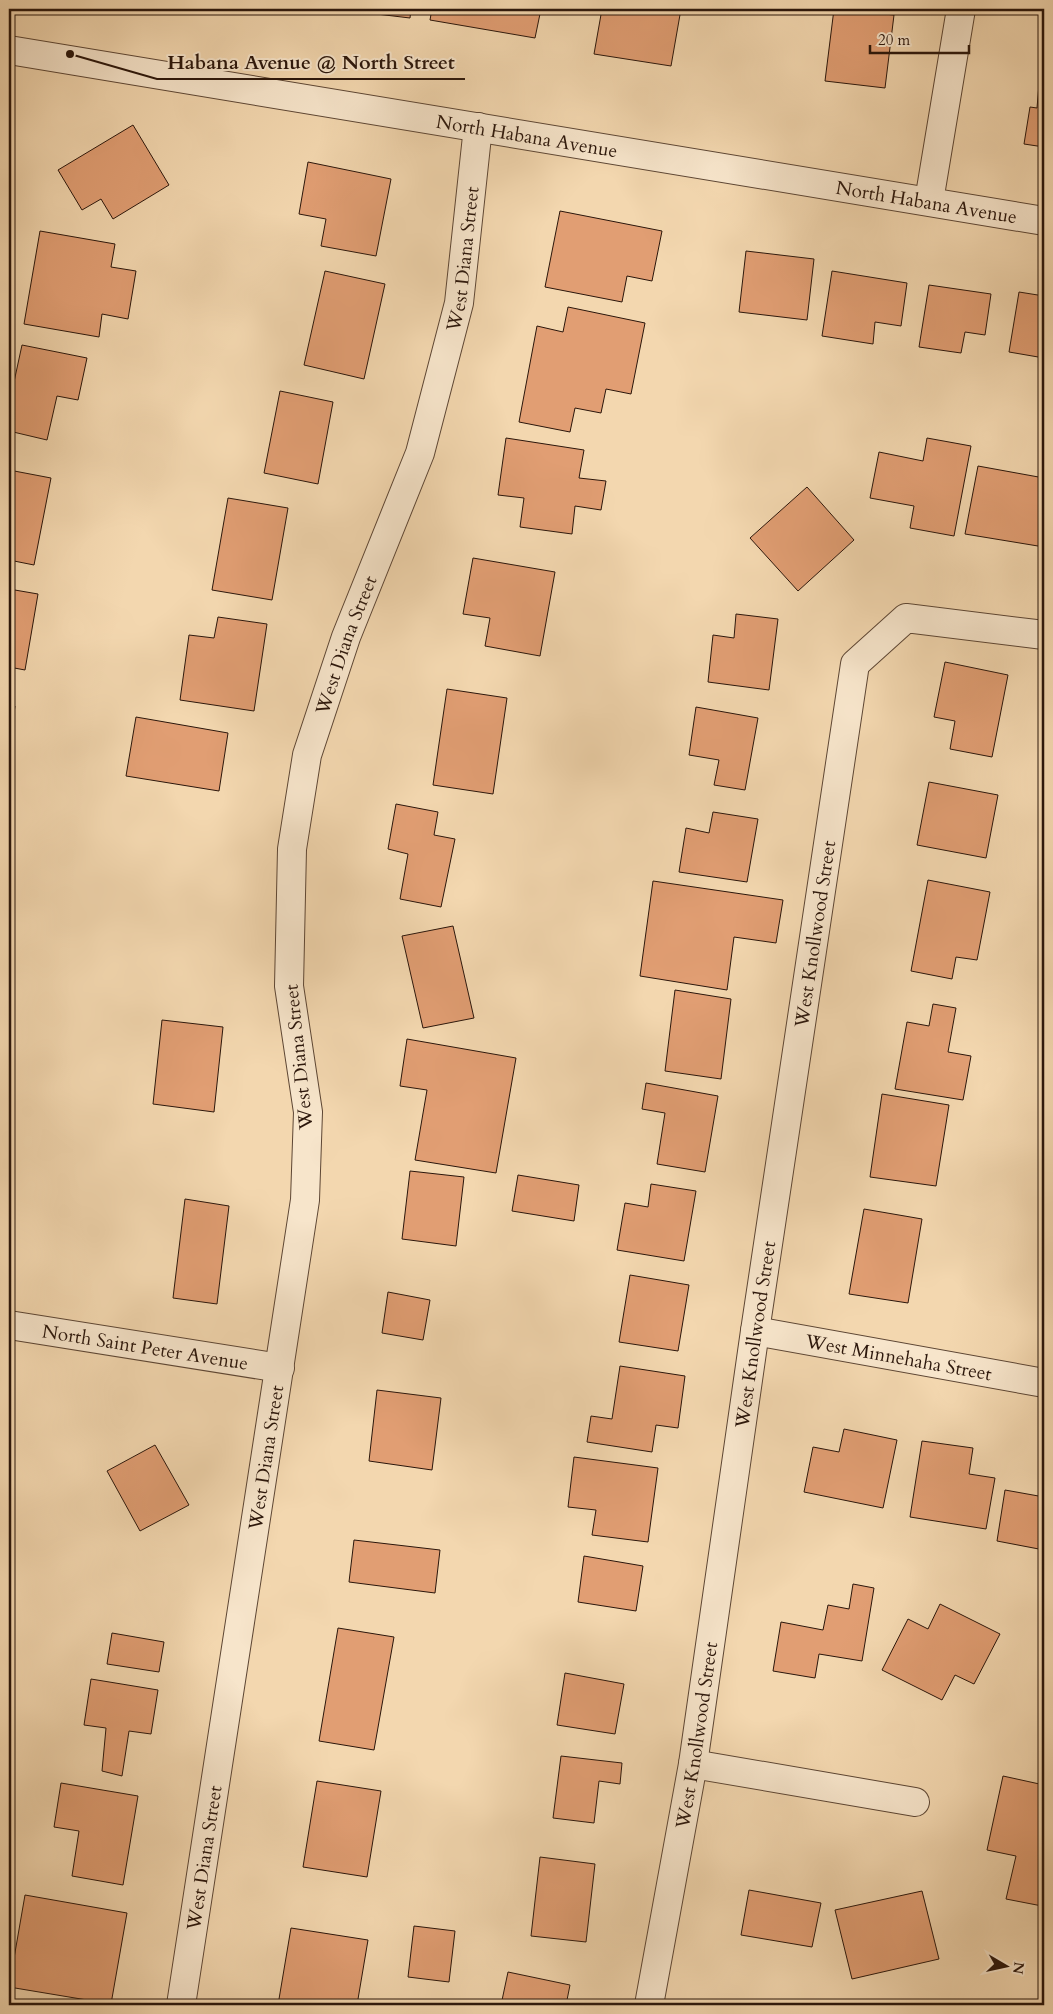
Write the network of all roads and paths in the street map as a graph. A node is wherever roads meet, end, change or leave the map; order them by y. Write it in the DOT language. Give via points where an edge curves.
graph roads {
  1 [pos="961,9"];
  2 [pos="9,50"];
  3 [pos="478,127"];
  4 [pos="929,201"];
  5 [pos="1044,221"];
  6 [pos="1044,635"];
  7 [pos="9,1325"];
  8 [pos="755,1331"];
  9 [pos="280,1368"];
  10 [pos="1044,1383"];
  11 [pos="693,1764"];
  12 [pos="915,1802"];
  13 [pos="181,2005"];
  14 [pos="648,2005"];
  1 -- 4 [label="street"];
  2 -- 3 [label="street, North Habana Avenue"];
  3 -- 4 [label="street, North Habana Avenue"];
  3 -- 9 [label="street, West Diana Street" via="459,303 420,453 346,637 307,755 302,783 292,849 290,986 308,1112 305,1200"];
  4 -- 5 [label="street, North Habana Avenue"];
  6 -- 8 [label="street, West Knollwood Street" via="906,618 856,664"];
  7 -- 9 [label="street, North Saint Peter Avenue"];
  8 -- 10 [label="street, West Minnehaha Street"];
  8 -- 11 [label="street, West Knollwood Street"];
  9 -- 13 [label="street, West Diana Street"];
  11 -- 12 [label="street"];
  11 -- 14 [label="street, West Knollwood Street"];
}
